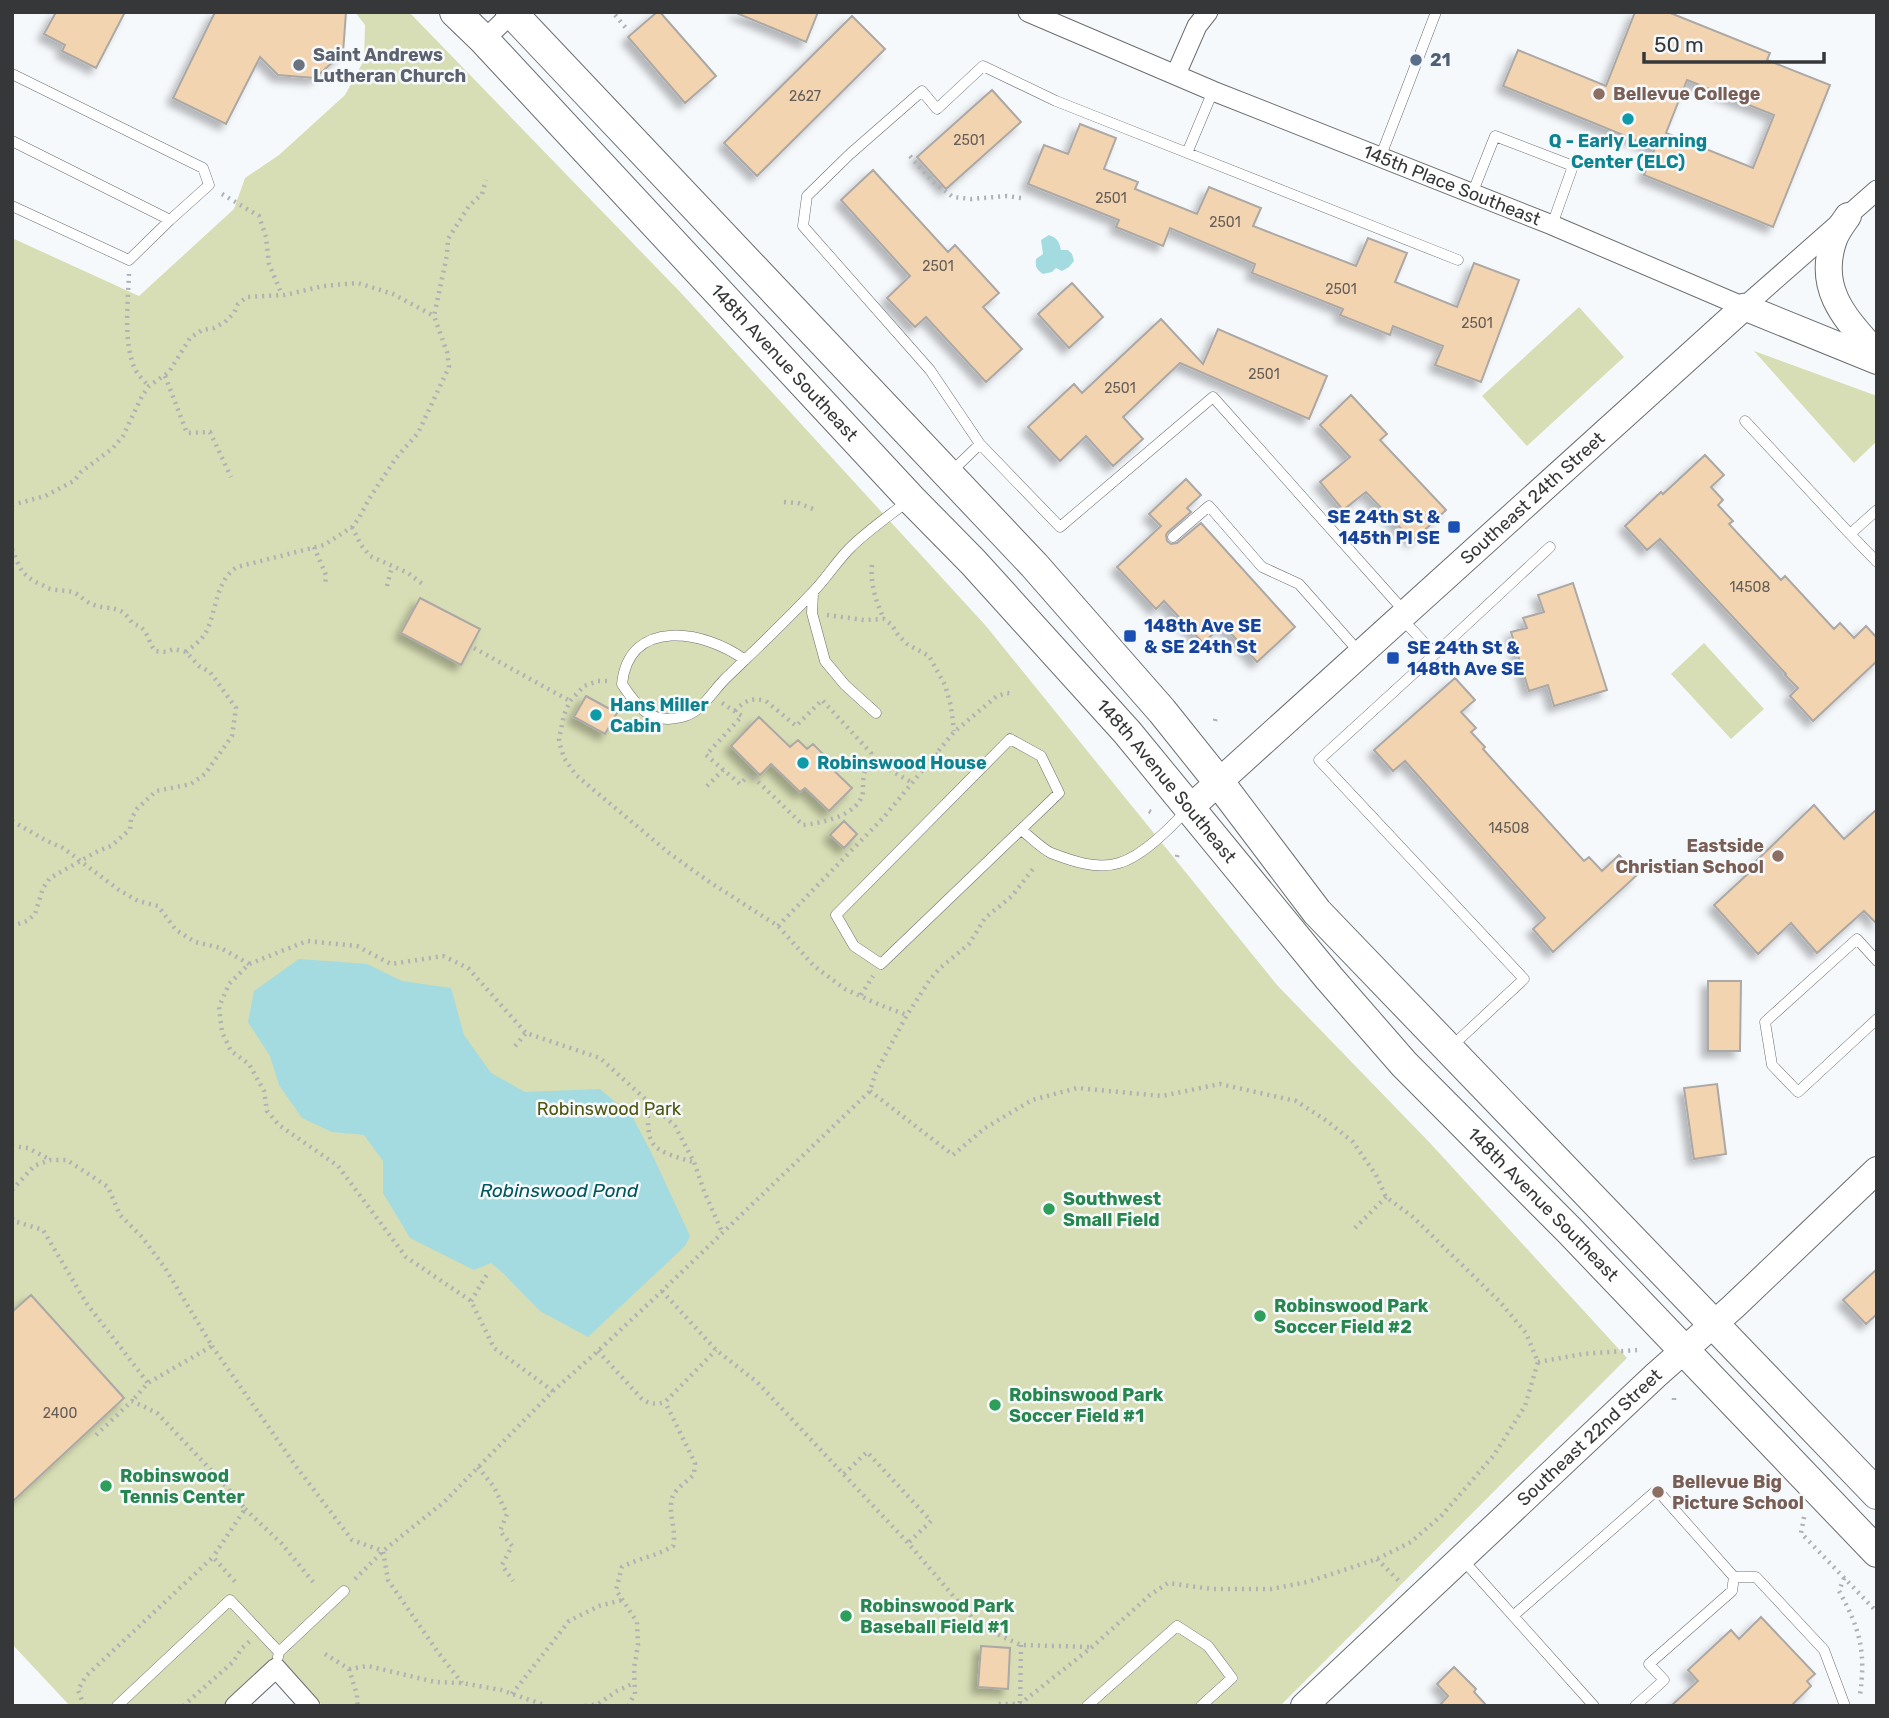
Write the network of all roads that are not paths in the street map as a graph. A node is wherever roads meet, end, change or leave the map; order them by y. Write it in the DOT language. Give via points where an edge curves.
graph roads {
  1 [pos="455,12"];
  2 [pos="1028,12"];
  3 [pos="1208,12"];
  4 [pos="1436,12"];
  5 [pos="512,13"];
  6 [pos="484,40"];
  7 [pos="12,74"];
  8 [pos="1176,74"];
  9 [pos="1213,91"];
  10 [pos="12,141"];
  11 [pos="1187,153"];
  12 [pos="1380,158"];
  13 [pos="1877,190"];
  14 [pos="1472,194"];
  15 [pos="12,206"];
  16 [pos="1848,216"];
  17 [pos="170,220"];
  18 [pos="1552,225"];
  19 [pos="1458,260"];
  20 [pos="1744,307"];
  21 [pos="1877,354"];
  22 [pos="1877,361"];
  23 [pos="1745,421"];
  24 [pos="980,444"];
  25 [pos="949,474"];
  26 [pos="911,499"];
  27 [pos="1877,510"];
  28 [pos="1850,534"];
  29 [pos="1173,537"];
  30 [pos="1550,547"];
  31 [pos="1877,562"];
  32 [pos="813,593"];
  33 [pos="1403,615"];
  34 [pos="1361,653"];
  35 [pos="1435,654"];
  36 [pos="745,660"];
  37 [pos="876,713"];
  38 [pos="1218,782"];
  39 [pos="1190,808"];
  40 [pos="1021,830"];
  41 [pos="1877,961"];
  42 [pos="1877,1019"];
  43 [pos="1449,1049"];
  44 [pos="1877,1170"];
  45 [pos="1712,1324"];
  46 [pos="1684,1349"];
  47 [pos="1877,1494"];
  48 [pos="1877,1552"];
  49 [pos="1460,1558"];
  50 [pos="1734,1577"];
  51 [pos="344,1591"];
  52 [pos="1513,1616"];
  53 [pos="277,1660"];
  54 [pos="117,1706"];
  55 [pos="235,1706"];
  56 [pos="310,1706"];
  57 [pos="1087,1706"];
  58 [pos="1201,1706"];
  59 [pos="1304,1706"];
  60 [pos="1594,1706"];
  61 [pos="1635,1706"];
  62 [pos="1845,1706"];
  1 -- 6 [label="main road, 148th Avenue Southeast"];
  2 -- 8 [label="street, 145th Place Southeast"];
  3 -- 8 [label="street"];
  4 -- 12 [label="lane"];
  5 -- 6 [label="street"];
  5 -- 25 [label="main road"];
  6 -- 26 [label="main road, 148th Avenue Southeast"];
  7 -- 17 [label="lane" via="203,168 209,185"];
  8 -- 9 [label="street, 145th Place Southeast"];
  9 -- 11 [label="lane"];
  9 -- 12 [label="street, 145th Place Southeast"];
  10 -- 17 [label="lane"];
  11 -- 19 [label="lane"];
  11 -- 24 [label="lane" via="1056,102 984,66 937,109 922,91 807,196 803,226 930,370"];
  12 -- 14 [label="street, 145th Place Southeast"];
  13 -- 16 [label="street, Southeast 24th Street"];
  14 -- 18 [label="street, 145th Place Southeast"];
  14 -- 18 [label="lane" via="1495,136 1573,166"];
  15 -- 17 [label="lane" via="129,260"];
  16 -- 20 [label="street, Southeast 24th Street"];
  16 -- 21 [label="street" via="1834,238 1830,285 1839,310"];
  18 -- 20 [label="street, 145th Place Southeast"];
  20 -- 22 [label="street, 145th Place Southeast"];
  20 -- 33 [label="street, Southeast 24th Street"];
  23 -- 28 [label="lane"];
  24 -- 25 [label="lane"];
  24 -- 33 [label="lane" via="1060,527 1213,397"];
  25 -- 38 [label="main road" via="1162,711"];
  26 -- 32 [label="lane" via="851,547"];
  26 -- 39 [label="main road, 148th Avenue Southeast" via="1047,643"];
  27 -- 28 [label="lane"];
  28 -- 31 [label="lane"];
  29 -- 34 [label="lane" via="1209,506 1262,567 1299,584"];
  30 -- 35 [label="lane"];
  32 -- 36 [label="lane"];
  32 -- 37 [label="lane" via="812,613 825,661"];
  33 -- 34 [label="street, Southeast 24th Street"];
  33 -- 35 [label="lane"];
  34 -- 38 [label="street, Southeast 24th Street"];
  35 -- 43 [label="lane" via="1318,760 1524,979"];
  36 -- 36 [label="lane" via="698,709 680,718 645,712 622,684 632,655 648,641 665,636 709,641"];
  38 -- 39 [label="street, Southeast 24th Street"];
  38 -- 43 [label="main road" via="1317,912"];
  39 -- 40 [label="lane" via="1143,850 1120,863 1095,867 1050,852"];
  39 -- 46 [label="main road, 148th Avenue Southeast" via="1404,1064"];
  40 -- 40 [label="lane" via="1059,793 1041,756 1010,739 836,915 854,946 881,964"];
  41 -- 42 [label="lane" via="1857,939 1765,1022 1772,1065 1798,1091"];
  43 -- 45 [label="main road"];
  44 -- 45 [label="street, Southeast 22nd Street"];
  45 -- 46 [label="street, Southeast 22nd Street"];
  45 -- 47 [label="main road"];
  46 -- 48 [label="main road, 148th Avenue Southeast"];
  46 -- 49 [label="street, Southeast 22nd Street"];
  49 -- 52 [label="lane"];
  49 -- 59 [label="street, Southeast 22nd Street"];
  50 -- 52 [label="lane" via="1657,1490"];
  50 -- 61 [label="lane" via="1732,1591 1649,1664 1664,1680"];
  50 -- 62 [label="lane" via="1756,1577 1824,1650"];
  51 -- 53 [label="lane"];
  52 -- 60 [label="lane"];
  53 -- 54 [label="lane" via="230,1600"];
  53 -- 55 [label="street"];
  53 -- 56 [label="street"];
  57 -- 58 [label="lane" via="1177,1626 1208,1646 1232,1678"];
}
